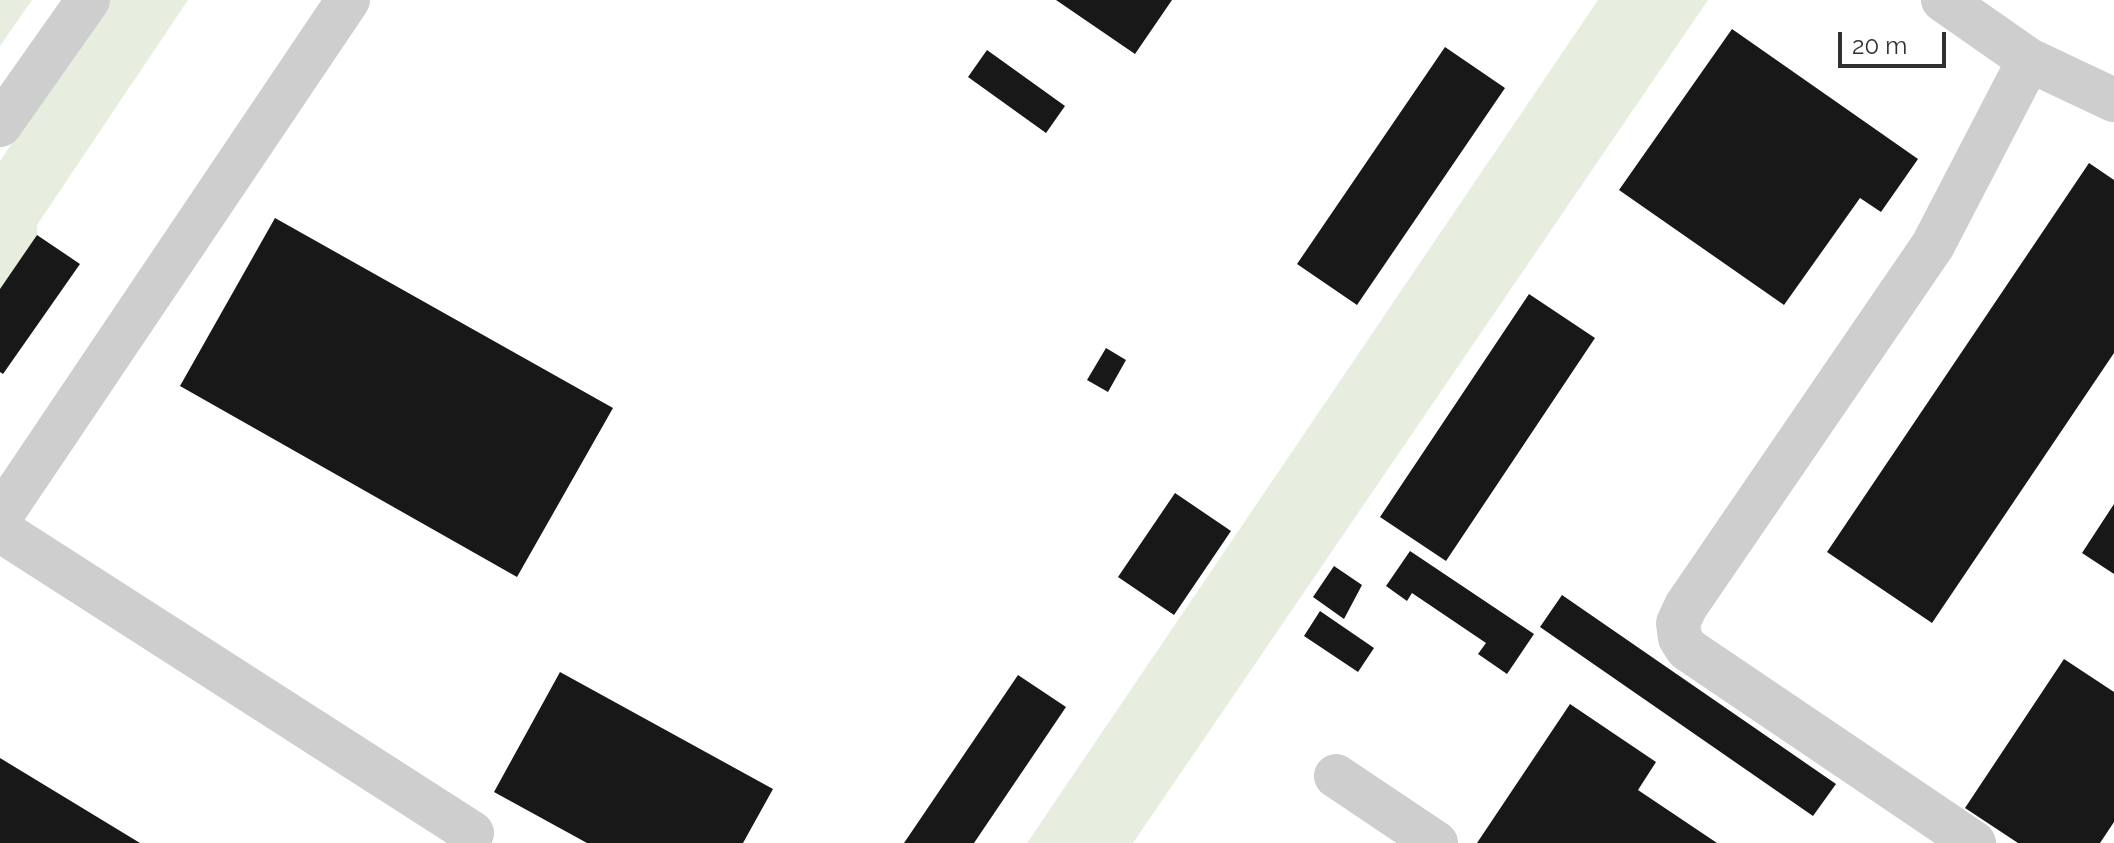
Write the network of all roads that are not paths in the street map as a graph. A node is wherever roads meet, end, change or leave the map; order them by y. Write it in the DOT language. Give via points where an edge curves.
graph roads {
  1 [pos="88,0"];
  2 [pos="348,0"];
  3 [pos="1943,0"];
  4 [pos="2029,60"];
  5 [pos="2114,100"];
  6 [pos="0,125"];
  7 [pos="0,517"];
  8 [pos="0,530"];
  9 [pos="1336,776"];
  10 [pos="472,833"];
  11 [pos="1436,843"];
  12 [pos="1974,843"];
  1 -- 6 [label="street"];
  2 -- 7 [label="street"];
  3 -- 4 [label="street"];
  4 -- 5 [label="street"];
  4 -- 12 [label="street" via="1933,245 1678,623 1687,649"];
  8 -- 10 [label="street"];
  9 -- 11 [label="street"];
}
